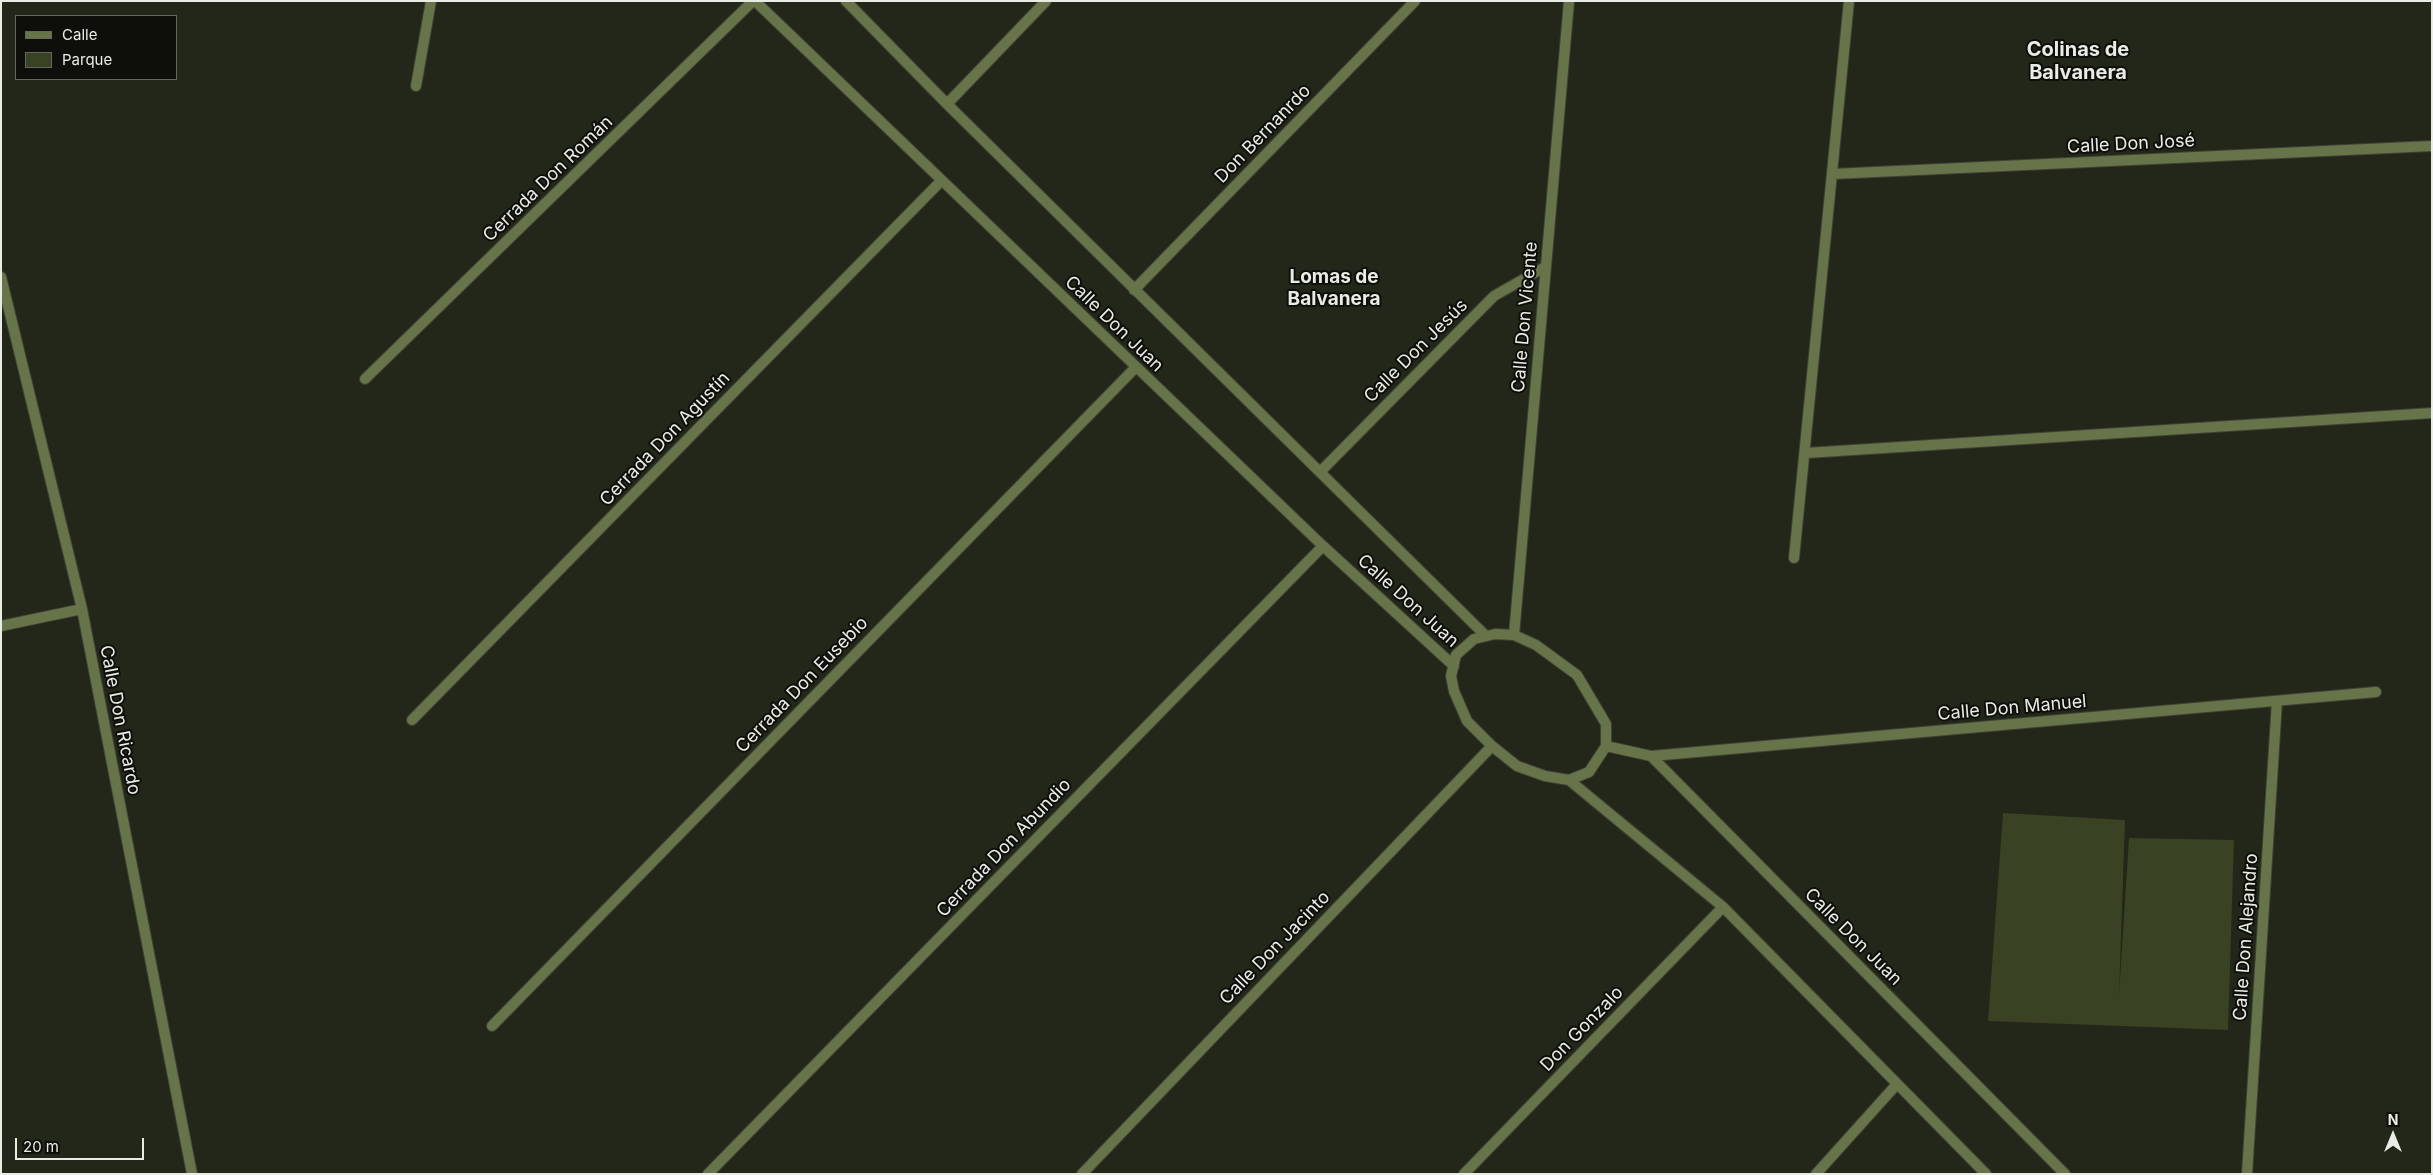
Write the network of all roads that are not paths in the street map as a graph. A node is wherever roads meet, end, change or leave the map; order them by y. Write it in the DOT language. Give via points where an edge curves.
graph roads {
  1 [pos="431,1"];
  2 [pos="754,1"];
  3 [pos="846,1"];
  4 [pos="1046,1"];
  5 [pos="1415,1"];
  6 [pos="1569,1"];
  7 [pos="1849,1"];
  8 [pos="416,86"];
  9 [pos="947,104"];
  10 [pos="2432,146"];
  11 [pos="1832,174"];
  12 [pos="941,181"];
  13 [pos="1545,267"];
  14 [pos="1,276"];
  15 [pos="1134,290"];
  16 [pos="1136,367"];
  17 [pos="365,379"];
  18 [pos="2432,413"];
  19 [pos="1806,453"];
  20 [pos="1321,471"];
  21 [pos="1323,546"];
  22 [pos="1794,558"];
  23 [pos="82,609"];
  24 [pos="1,626"];
  25 [pos="1514,635"];
  26 [pos="1486,636"];
  27 [pos="1454,666"];
  28 [pos="2376,692"];
  29 [pos="2277,701"];
  30 [pos="412,720"];
  31 [pos="1492,746"];
  32 [pos="1606,746"];
  33 [pos="1651,756"];
  34 [pos="1569,780"];
  35 [pos="1723,907"];
  36 [pos="492,1026"];
  37 [pos="1897,1084"];
  38 [pos="192,1174"];
  39 [pos="708,1174"];
  40 [pos="1082,1174"];
  41 [pos="1464,1174"];
  42 [pos="1816,1174"];
  43 [pos="1986,1174"];
  44 [pos="2064,1174"];
  45 [pos="2247,1174"];
  1 -- 8 [label="street"];
  2 -- 12 [label="street, Calle Don Juan"];
  2 -- 17 [label="street, Cerrada Don Román"];
  3 -- 9 [label="street, Calle Don Juan"];
  4 -- 9 [label="street"];
  5 -- 15 [label="street, Don Bernanrdo"];
  6 -- 13 [label="street, Calle Don Vicente"];
  7 -- 11 [label="street"];
  9 -- 15 [label="street, Calle Don Juan"];
  10 -- 11 [label="street, Calle Don José"];
  11 -- 19 [label="street"];
  12 -- 16 [label="street, Calle Don Juan"];
  12 -- 30 [label="street, Cerrada Don Agustín"];
  13 -- 20 [label="street, Calle Don Jesús" via="1494,296"];
  13 -- 25 [label="street, Calle Don Vicente"];
  14 -- 23 [label="street, Calle Don Ricardo"];
  15 -- 20 [label="street, Calle Don Juan"];
  16 -- 21 [label="street, Calle Don Juan"];
  16 -- 36 [label="street, Cerrada Don Eusebio"];
  18 -- 19 [label="street"];
  19 -- 22 [label="street"];
  20 -- 26 [label="street, Calle Don Juan"];
  21 -- 27 [label="street, Calle Don Juan"];
  21 -- 39 [label="street, Cerrada Don Abundio"];
  23 -- 24 [label="street"];
  23 -- 38 [label="street, Calle Don Ricardo"];
  25 -- 26 [label="street"];
  25 -- 32 [label="street" via="1536,645 1577,675 1606,724"];
  26 -- 27 [label="street" via="1474,639 1456,655"];
  27 -- 31 [label="street" via="1454,691 1467,721"];
  28 -- 29 [label="street, Calle Don Manuel"];
  29 -- 33 [label="street, Calle Don Manuel"];
  29 -- 45 [label="street, Calle Don Alejandro"];
  31 -- 34 [label="street" via="1517,766"];
  31 -- 40 [label="street, Calle Don Jacinto"];
  32 -- 33 [label="street"];
  32 -- 34 [label="street" via="1590,772"];
  33 -- 44 [label="street, Calle Don Juan"];
  34 -- 35 [label="street"];
  35 -- 37 [label="street"];
  35 -- 41 [label="street, Don Gonzalo"];
  37 -- 42 [label="street"];
  37 -- 43 [label="street"];
}
